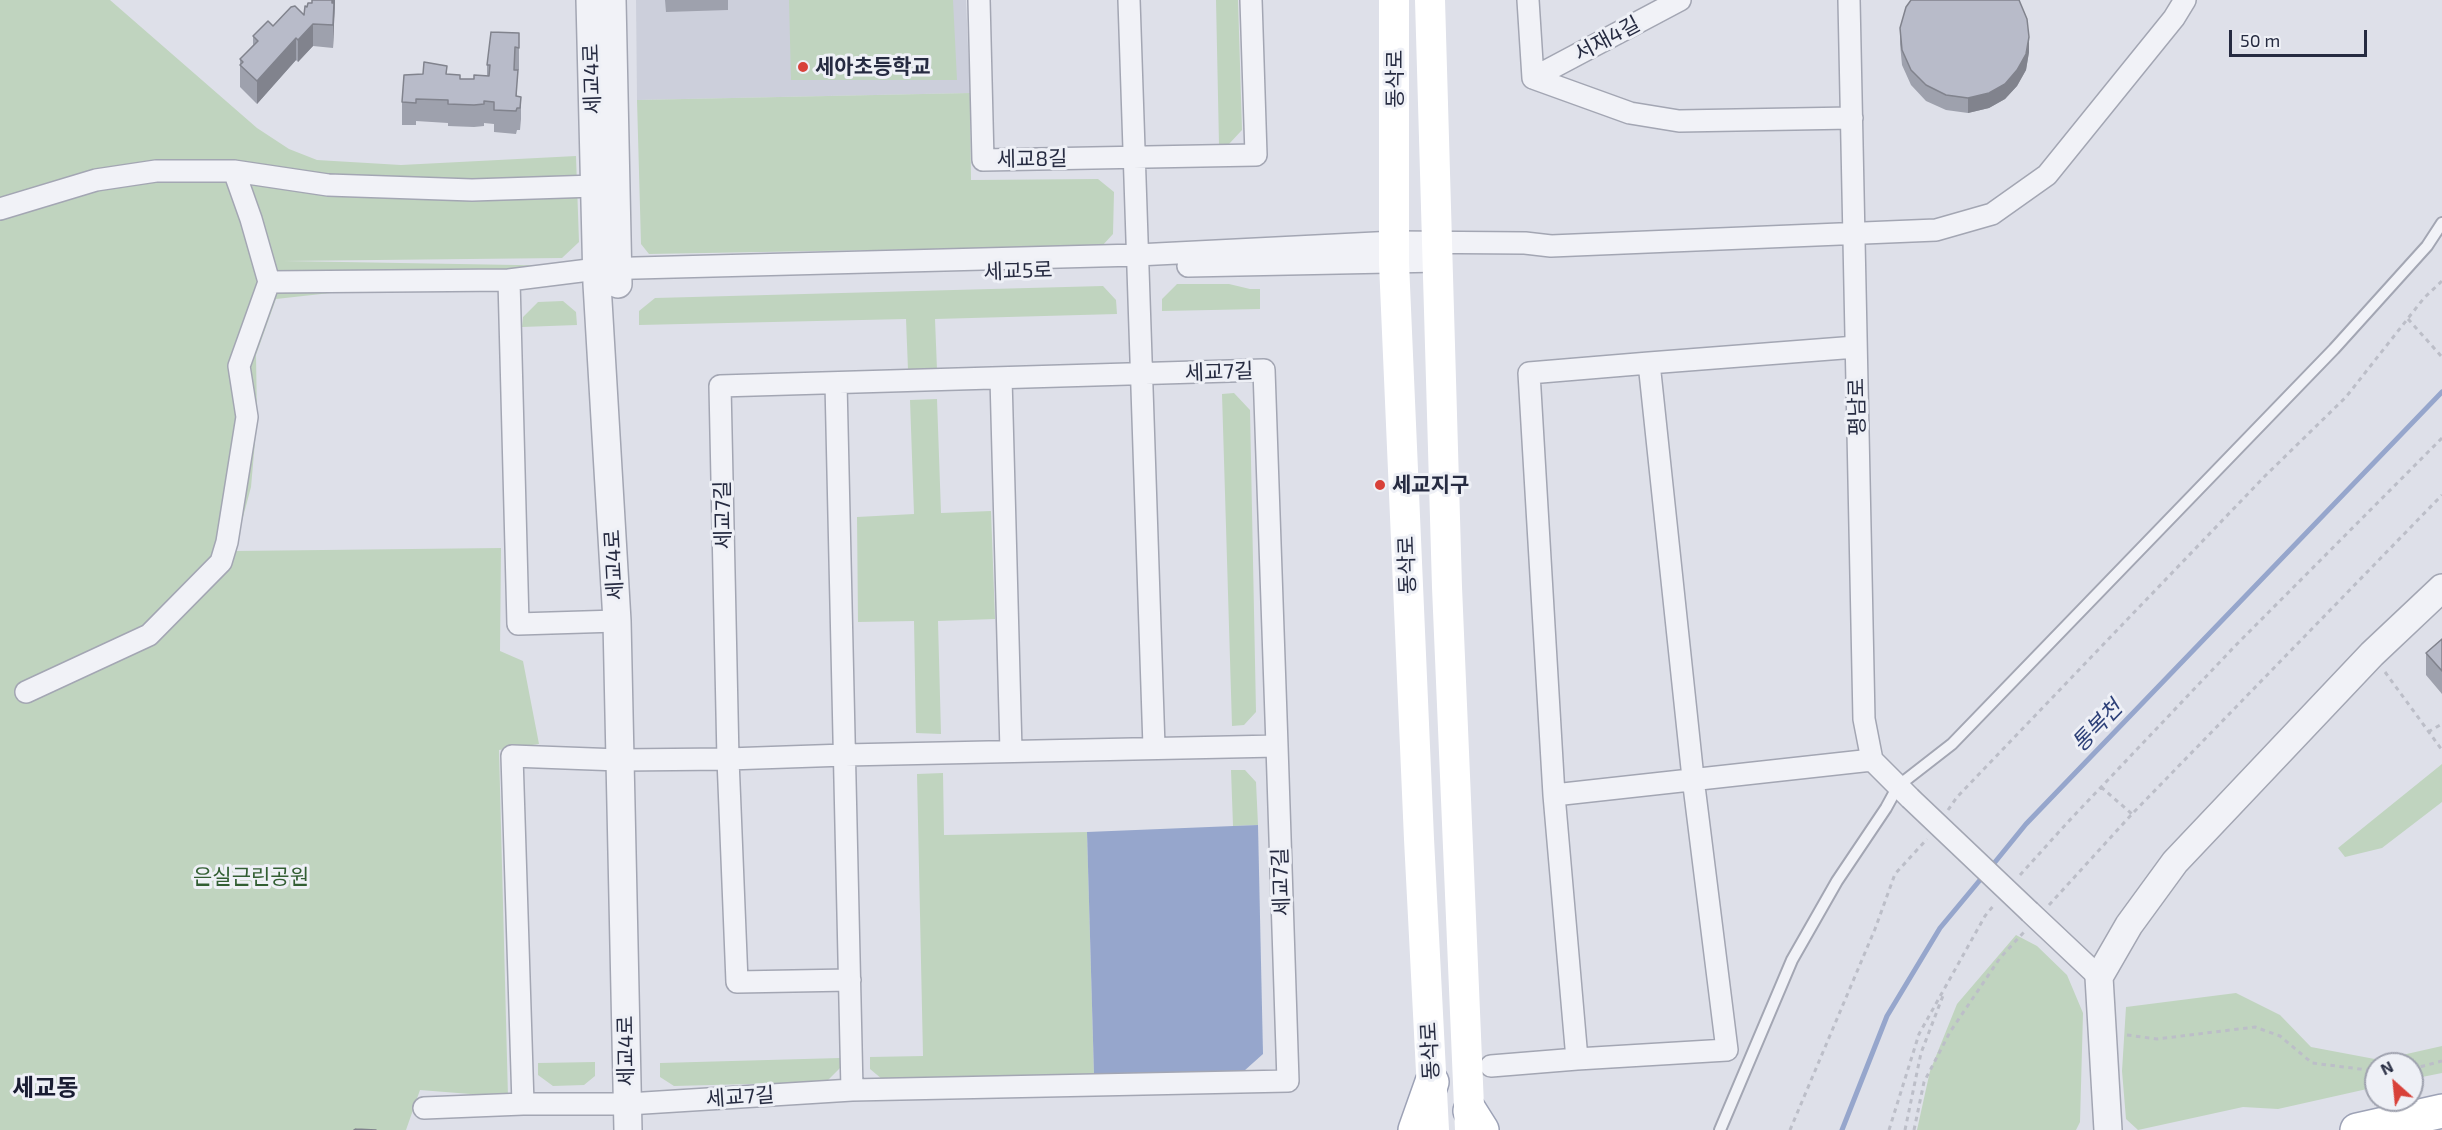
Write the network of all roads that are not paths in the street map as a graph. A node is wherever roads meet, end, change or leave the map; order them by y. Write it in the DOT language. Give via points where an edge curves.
graph roads {
  1 [pos="590,0"];
  2 [pos="612,0"];
  3 [pos="979,0"];
  4 [pos="1129,0"];
  5 [pos="1251,0"];
  6 [pos="1394,0"];
  7 [pos="1430,0"];
  8 [pos="1528,0"];
  9 [pos="1680,0"];
  10 [pos="1849,0"];
  11 [pos="2185,0"];
  12 [pos="1533,78"];
  13 [pos="1852,118"];
  14 [pos="1134,156"];
  15 [pos="234,171"];
  16 [pos="595,186"];
  17 [pos="0,209"];
  18 [pos="2442,223"];
  19 [pos="1854,231"];
  20 [pos="1438,252"];
  21 [pos="1394,253"];
  22 [pos="1137,261"];
  23 [pos="607,277"];
  24 [pos="509,280"];
  25 [pos="269,282"];
  26 [pos="1856,347"];
  27 [pos="1648,363"];
  28 [pos="1142,374"];
  29 [pos="1001,378"];
  30 [pos="836,383"];
  31 [pos="2442,588"];
  32 [pos="617,621"];
  33 [pos="26,692"];
  34 [pos="1277,746"];
  35 [pos="1155,747"];
  36 [pos="1011,751"];
  37 [pos="845,754"];
  38 [pos="728,759"];
  39 [pos="619,760"];
  40 [pos="1872,760"];
  41 [pos="1693,778"];
  42 [pos="1904,792"];
  43 [pos="1554,795"];
  44 [pos="2099,977"];
  45 [pos="850,980"];
  46 [pos="1577,1059"];
  47 [pos="1491,1066"];
  48 [pos="1432,1082"];
  49 [pos="852,1090"];
  50 [pos="523,1104"];
  51 [pos="423,1108"];
  52 [pos="2442,1111"];
  53 [pos="628,1117"];
  54 [pos="1474,1124"];
  55 [pos="1415,1130"];
  56 [pos="1434,1130"];
  57 [pos="1719,1130"];
  58 [pos="2108,1130"];
  59 [pos="2357,1130"];
  1 -- 16 [label="street, 세교4로"];
  2 -- 23 [label="street, 세교4로"];
  3 -- 14 [label="street, 세교8길" via="983,160"];
  4 -- 14 [label="street"];
  5 -- 14 [label="street, 세교8길" via="1256,155"];
  6 -- 21 [label="main road, 동삭로"];
  7 -- 20 [label="main road, 동삭로"];
  8 -- 12 [label="street"];
  9 -- 12 [label="street, 서재4길"];
  10 -- 13 [label="street, 평남로"];
  11 -- 19 [label="street, 세교5로" via="2047,175 1992,214 1936,230"];
  12 -- 13 [label="street" via="1629,113 1679,122"];
  13 -- 19 [label="street, 평남로"];
  14 -- 22 [label="street"];
  15 -- 16 [label="street" via="328,185 472,190"];
  15 -- 17 [label="street" via="156,171 96,180"];
  15 -- 25 [label="street"];
  16 -- 23 [label="street, 세교4로"];
  18 -- 42 [label="lane" via="2427,246 2326,358"];
  19 -- 20 [label="street, 세교5로" via="1551,246 1525,243"];
  19 -- 26 [label="street, 평남로"];
  20 -- 21 [label="street, 세교5로"];
  20 -- 54 [label="main road, 동삭로" via="1447,587"];
  21 -- 22 [label="street, 세교5로"];
  21 -- 48 [label="main road, 동삭로"];
  22 -- 23 [label="street, 세교5로"];
  22 -- 28 [label="street"];
  23 -- 24 [label="street, 세교5로"];
  23 -- 32 [label="street, 세교4로"];
  24 -- 25 [label="street, 세교5로"];
  24 -- 32 [label="street" via="518,624"];
  25 -- 33 [label="street" via="239,366 247,417 222,562 149,635"];
  26 -- 27 [label="street"];
  26 -- 40 [label="street, 평남로" via="1864,719"];
  27 -- 41 [label="street"];
  27 -- 43 [label="street" via="1529,373"];
  28 -- 29 [label="street, 세교7길"];
  28 -- 34 [label="street, 세교7길" via="1264,370"];
  28 -- 35 [label="street"];
  29 -- 30 [label="street, 세교7길"];
  29 -- 36 [label="street"];
  30 -- 37 [label="street"];
  30 -- 38 [label="street, 세교7길" via="720,386"];
  31 -- 44 [label="street" via="2372,654 2175,862 2129,925"];
  32 -- 39 [label="street, 세교4로"];
  34 -- 35 [label="street"];
  34 -- 49 [label="street, 세교7길" via="1288,1081"];
  35 -- 36 [label="street"];
  36 -- 37 [label="street"];
  37 -- 38 [label="street"];
  37 -- 45 [label="street"];
  38 -- 39 [label="street"];
  38 -- 45 [label="street, 세교7길" via="737,982"];
  39 -- 50 [label="street" via="512,756"];
  39 -- 53 [label="street, 세교4로"];
  40 -- 41 [label="street"];
  40 -- 42 [label="street"];
  41 -- 43 [label="street"];
  41 -- 46 [label="street" via="1727,1050"];
  42 -- 44 [label="street, bridge"];
  42 -- 57 [label="lane" via="1886,808 1837,881 1792,960"];
  43 -- 46 [label="street"];
  44 -- 58 [label="street"];
  45 -- 49 [label="street"];
  46 -- 47 [label="street"];
  48 -- 55 [label="main road"];
  48 -- 56 [label="main road, 동삭로"];
  49 -- 53 [label="street, 세교7길"];
  50 -- 51 [label="street, 세교7길"];
  50 -- 53 [label="street, 세교7길"];
  52 -- 59 [label="main road"];
}
